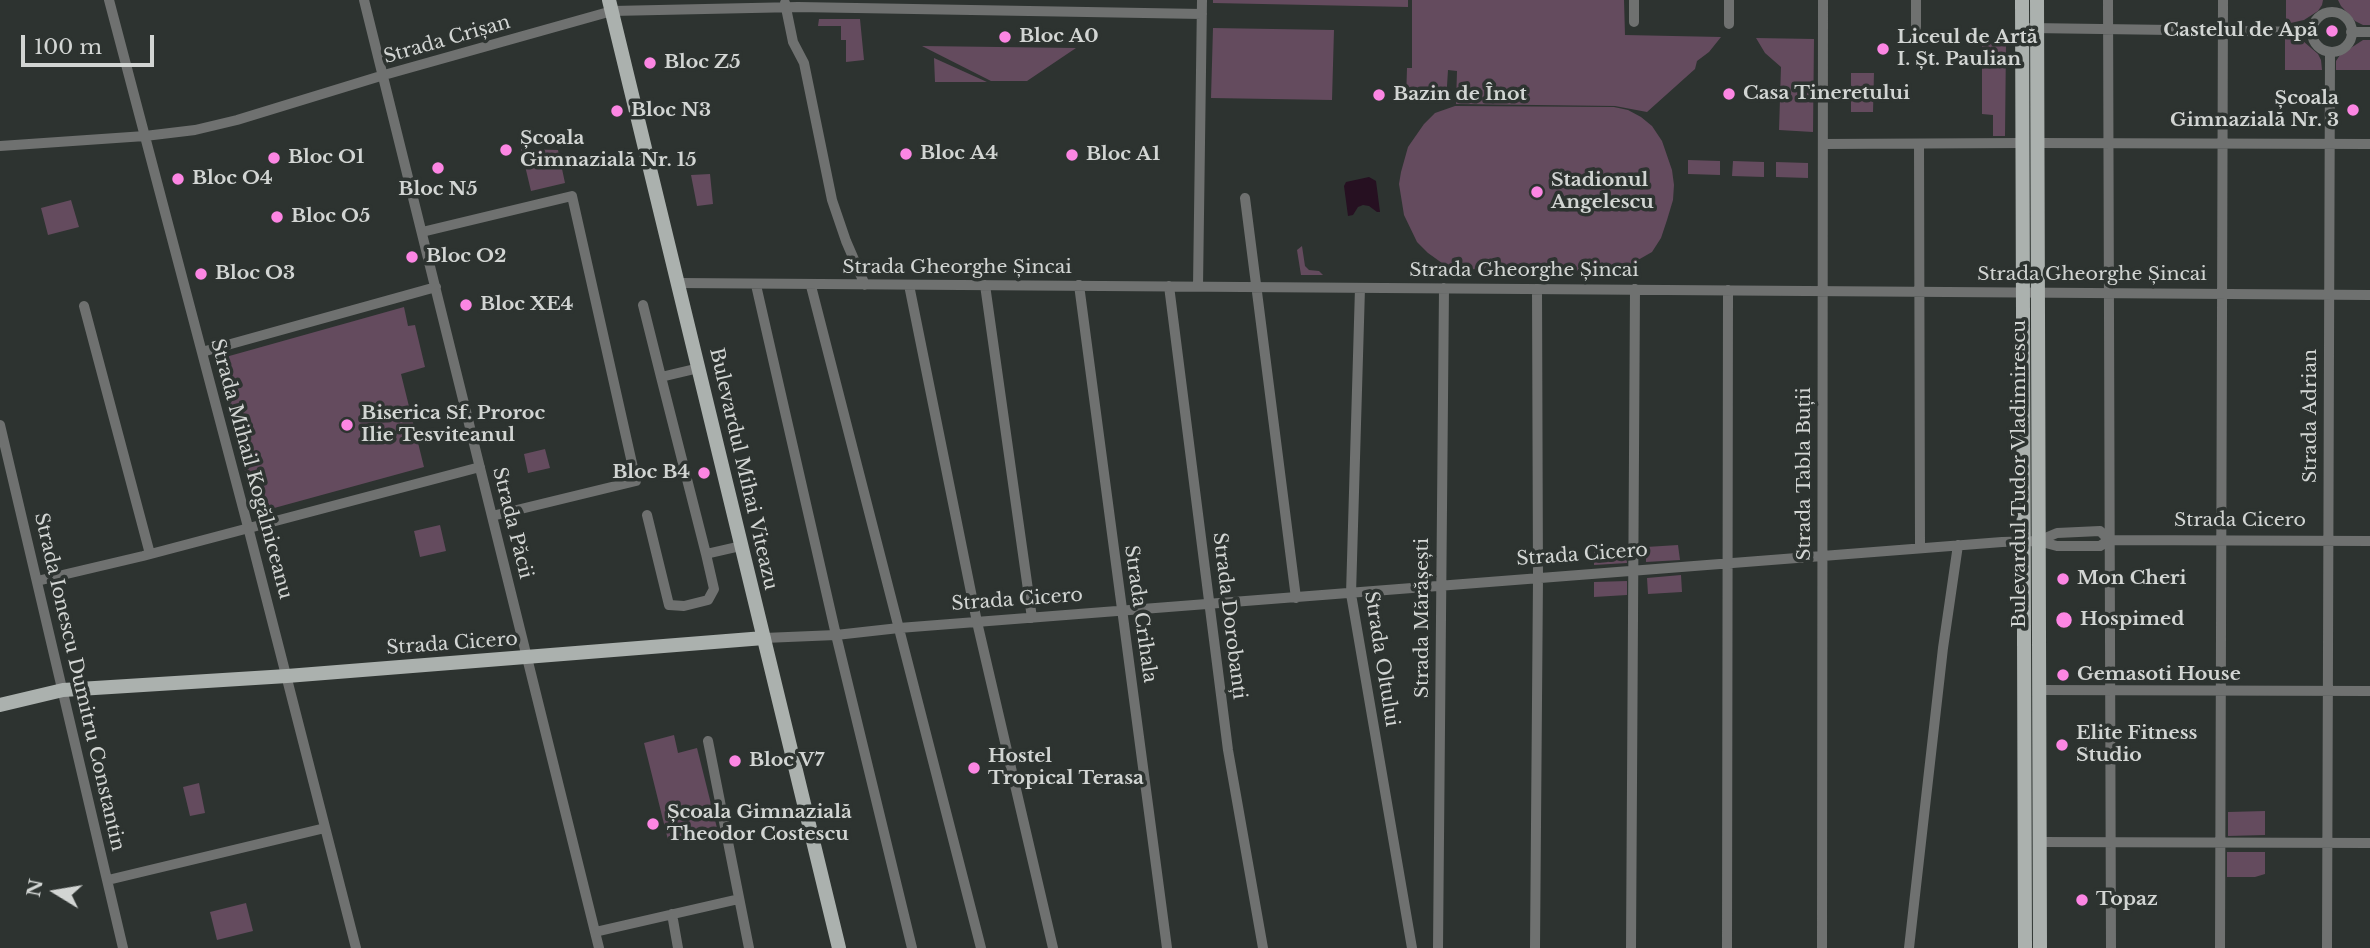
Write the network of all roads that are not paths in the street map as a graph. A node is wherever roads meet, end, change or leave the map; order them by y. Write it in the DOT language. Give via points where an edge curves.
graph roads {
  1 [pos="109,0"];
  2 [pos="364,0"];
  3 [pos="1202,0"];
  4 [pos="1634,0"];
  5 [pos="1729,0"];
  6 [pos="1823,0"];
  7 [pos="1916,0"];
  8 [pos="2022,0"];
  9 [pos="2037,0"];
  10 [pos="2108,0"];
  11 [pos="2223,0"];
  12 [pos="2331,0"];
  13 [pos="785,3"];
  14 [pos="949,5"];
  15 [pos="610,6"];
  16 [pos="2331,12"];
  17 [pos="1202,14"];
  18 [pos="1634,22"];
  19 [pos="1729,24"];
  20 [pos="1916,27"];
  21 [pos="2029,28"];
  22 [pos="2109,28"];
  23 [pos="2224,30"];
  24 [pos="2312,32"];
  25 [pos="2351,32"];
  26 [pos="2370,32"];
  27 [pos="2330,52"];
  28 [pos="384,75"];
  29 [pos="145,136"];
  30 [pos="2022,143"];
  31 [pos="2037,143"];
  32 [pos="1823,144"];
  33 [pos="1919,144"];
  34 [pos="2108,144"];
  35 [pos="2221,144"];
  36 [pos="2329,144"];
  37 [pos="2370,144"];
  38 [pos="0,146"];
  39 [pos="1245,198"];
  40 [pos="422,232"];
  41 [pos="679,283"];
  42 [pos="755,285"];
  43 [pos="865,285"];
  44 [pos="909,285"];
  45 [pos="985,285"];
  46 [pos="1079,285"];
  47 [pos="811,286"];
  48 [pos="1169,286"];
  49 [pos="1198,286"];
  50 [pos="436,287"];
  51 [pos="1255,287"];
  52 [pos="1360,288"];
  53 [pos="1444,288"];
  54 [pos="1537,289"];
  55 [pos="1635,289"];
  56 [pos="1728,290"];
  57 [pos="1823,291"];
  58 [pos="1919,291"];
  59 [pos="2023,293"];
  60 [pos="2039,293"];
  61 [pos="2109,293"];
  62 [pos="2221,294"];
  63 [pos="2329,295"];
  64 [pos="2370,295"];
  65 [pos="643,305"];
  66 [pos="84,306"];
  67 [pos="202,352"];
  68 [pos="699,368"];
  69 [pos="661,377"];
  70 [pos="0,425"];
  71 [pos="480,467"];
  72 [pos="647,515"];
  73 [pos="492,516"];
  74 [pos="248,527"];
  75 [pos="2109,540"];
  76 [pos="2023,541"];
  77 [pos="2038,541"];
  78 [pos="2220,541"];
  79 [pos="2328,541"];
  80 [pos="2370,541"];
  81 [pos="1958,545"];
  82 [pos="741,546"];
  83 [pos="1920,548"];
  84 [pos="150,554"];
  85 [pos="706,554"];
  86 [pos="1822,556"];
  87 [pos="1728,563"];
  88 [pos="1633,571"];
  89 [pos="1538,578"];
  90 [pos="37,581"];
  91 [pos="1440,586"];
  92 [pos="1351,594"];
  93 [pos="1296,598"];
  94 [pos="1210,604"];
  95 [pos="1122,611"];
  96 [pos="1032,618"];
  97 [pos="977,622"];
  98 [pos="899,628"];
  99 [pos="836,635"];
  100 [pos="764,638"];
  101 [pos="527,657"];
  102 [pos="287,676"];
  103 [pos="63,690"];
  104 [pos="2109,690"];
  105 [pos="2220,690"];
  106 [pos="2329,690"];
  107 [pos="2039,691"];
  108 [pos="2370,691"];
  109 [pos="0,705"];
  110 [pos="708,741"];
  111 [pos="325,828"];
  112 [pos="2040,842"];
  113 [pos="2109,842"];
  114 [pos="2328,842"];
  115 [pos="2370,843"];
  116 [pos="2220,844"];
  117 [pos="108,880"];
  118 [pos="739,899"];
  119 [pos="672,914"];
  120 [pos="595,932"];
  121 [pos="123,948"];
  122 [pos="356,948"];
  123 [pos="599,948"];
  124 [pos="678,948"];
  125 [pos="749,948"];
  126 [pos="839,948"];
  127 [pos="912,948"];
  128 [pos="981,948"];
  129 [pos="1053,948"];
  130 [pos="1167,948"];
  131 [pos="1263,948"];
  132 [pos="1412,948"];
  133 [pos="1438,948"];
  134 [pos="1535,948"];
  135 [pos="1631,948"];
  136 [pos="1727,948"];
  137 [pos="1822,948"];
  138 [pos="1909,948"];
  139 [pos="2025,948"];
  140 [pos="2040,948"];
  141 [pos="2111,948"];
  142 [pos="2220,948"];
  143 [pos="2327,948"];
  1 -- 29 [label="street, Strada Mihail Kogălniceanu"];
  2 -- 28 [label="street, Strada Păcii"];
  3 -- 17 [label="street"];
  4 -- 18 [label="street"];
  5 -- 19 [label="street"];
  6 -- 32 [label="street, Strada Tabla Buții"];
  7 -- 20 [label="street"];
  8 -- 21 [label="main road, Bulevardul Tudor Vladimirescu"];
  9 -- 21 [label="main road, Bulevardul Tudor Vladimirescu"];
  10 -- 22 [label="street"];
  11 -- 23 [label="street"];
  12 -- 16 [label="street"];
  13 -- 14 [label="street, Strada Crișan"];
  13 -- 15 [label="street, Strada Crișan"];
  13 -- 43 [label="street" via="793,42 804,63 836,213"];
  14 -- 17 [label="street, Strada Crișan"];
  15 -- 28 [label="street, Strada Crișan"];
  15 -- 41 [label="main road, Bulevardul Mihai Viteazu"];
  16 -- 24 [label="street" via="2320,16"];
  16 -- 25 [label="street" via="2346,18"];
  17 -- 49 [label="street"];
  21 -- 22 [label="street"];
  21 -- 30 [label="main road, Bulevardul Tudor Vladimirescu"];
  21 -- 31 [label="main road, Bulevardul Tudor Vladimirescu"];
  22 -- 23 [label="street"];
  22 -- 34 [label="street"];
  23 -- 24 [label="street"];
  23 -- 35 [label="street"];
  24 -- 27 [label="street" via="2317,45"];
  25 -- 26 [label="street"];
  25 -- 27 [label="street" via="2344,47"];
  27 -- 36 [label="street, Strada Adrian"];
  28 -- 29 [label="street, Strada Crișan" via="237,120"];
  28 -- 40 [label="street, Strada Păcii"];
  29 -- 38 [label="street, Strada Crișan"];
  29 -- 67 [label="street, Strada Mihail Kogălniceanu"];
  30 -- 33 [label="street"];
  30 -- 59 [label="main road, Bulevardul Tudor Vladimirescu"];
  31 -- 34 [label="street"];
  31 -- 60 [label="main road, Bulevardul Tudor Vladimirescu"];
  32 -- 33 [label="street"];
  32 -- 57 [label="street, Strada Tabla Buții"];
  33 -- 58 [label="street"];
  34 -- 35 [label="street"];
  34 -- 61 [label="street"];
  35 -- 36 [label="street"];
  35 -- 62 [label="street"];
  36 -- 37 [label="street"];
  36 -- 63 [label="street, Strada Adrian"];
  39 -- 51 [label="street"];
  40 -- 50 [label="street, Strada Păcii"];
  40 -- 73 [label="street" via="572,196 636,481"];
  41 -- 42 [label="street, Strada Gheorghe Șincai"];
  41 -- 68 [label="main road, Bulevardul Mihai Viteazu"];
  42 -- 47 [label="street, Strada Gheorghe Șincai"];
  42 -- 99 [label="street"];
  43 -- 44 [label="street, Strada Gheorghe Șincai"];
  43 -- 47 [label="street, Strada Gheorghe Șincai"];
  44 -- 45 [label="street, Strada Gheorghe Șincai"];
  44 -- 97 [label="street"];
  45 -- 46 [label="street, Strada Gheorghe Șincai"];
  45 -- 96 [label="street"];
  46 -- 48 [label="street, Strada Gheorghe Șincai"];
  46 -- 95 [label="street, Strada Crihala"];
  47 -- 98 [label="street"];
  48 -- 49 [label="street, Strada Gheorghe Șincai"];
  48 -- 94 [label="street, Strada Dorobanți"];
  49 -- 51 [label="street, Strada Gheorghe Șincai"];
  50 -- 67 [label="street"];
  50 -- 71 [label="street, Strada Păcii"];
  51 -- 52 [label="street, Strada Gheorghe Șincai"];
  51 -- 93 [label="street"];
  52 -- 53 [label="street, Strada Gheorghe Șincai"];
  52 -- 92 [label="street, Strada Oltului"];
  53 -- 54 [label="street, Strada Gheorghe Șincai"];
  53 -- 91 [label="street, Strada Mărășești"];
  54 -- 55 [label="street, Strada Gheorghe Șincai"];
  54 -- 89 [label="street"];
  55 -- 56 [label="street, Strada Gheorghe Șincai"];
  55 -- 88 [label="street"];
  56 -- 57 [label="street, Strada Gheorghe Șincai"];
  56 -- 87 [label="street"];
  57 -- 58 [label="street, Strada Gheorghe Șincai"];
  57 -- 86 [label="street, Strada Tabla Buții"];
  58 -- 59 [label="street, Strada Gheorghe Șincai"];
  58 -- 83 [label="street"];
  59 -- 60 [label="street, Strada Gheorghe Șincai"];
  59 -- 76 [label="main road, Bulevardul Tudor Vladimirescu"];
  60 -- 61 [label="street, Strada Gheorghe Șincai"];
  60 -- 77 [label="main road, Bulevardul Tudor Vladimirescu"];
  61 -- 62 [label="street, Strada Gheorghe Șincai"];
  61 -- 75 [label="street"];
  62 -- 63 [label="street, Strada Gheorghe Șincai"];
  62 -- 78 [label="street"];
  63 -- 64 [label="street, Strada Gheorghe Șincai"];
  63 -- 79 [label="street, Strada Adrian"];
  65 -- 69 [label="street"];
  66 -- 84 [label="street"];
  67 -- 74 [label="street, Strada Mihail Kogălniceanu"];
  68 -- 69 [label="street"];
  68 -- 82 [label="main road, Bulevardul Mihai Viteazu"];
  69 -- 85 [label="street"];
  70 -- 90 [label="street, Strada Ionescu Dumitru Constantin"];
  71 -- 73 [label="street, Strada Păcii"];
  71 -- 74 [label="street"];
  72 -- 85 [label="street" via="669,605 708,600 714,589"];
  73 -- 101 [label="street, Strada Păcii"];
  74 -- 84 [label="street"];
  74 -- 102 [label="street, Strada Mihail Kogălniceanu"];
  75 -- 77 [label="street, Strada Cicero" via="2100,531 2057,533"];
  75 -- 78 [label="street, Strada Cicero"];
  75 -- 104 [label="street"];
  76 -- 77 [label="street, Strada Cicero"];
  76 -- 81 [label="street, Strada Cicero"];
  76 -- 139 [label="main road, Bulevardul Tudor Vladimirescu"];
  77 -- 107 [label="main road, Bulevardul Tudor Vladimirescu"];
  78 -- 79 [label="street, Strada Cicero"];
  78 -- 105 [label="street"];
  79 -- 80 [label="street, Strada Cicero"];
  79 -- 106 [label="street, Strada Adrian"];
  81 -- 83 [label="street, Strada Cicero"];
  81 -- 138 [label="street"];
  82 -- 85 [label="street"];
  82 -- 100 [label="main road, Bulevardul Mihai Viteazu"];
  83 -- 86 [label="street, Strada Cicero"];
  84 -- 90 [label="street"];
  86 -- 87 [label="street, Strada Cicero"];
  86 -- 137 [label="street, Strada Tabla Buții"];
  87 -- 88 [label="street, Strada Cicero"];
  87 -- 136 [label="street"];
  88 -- 89 [label="street, Strada Cicero"];
  88 -- 135 [label="street"];
  89 -- 91 [label="street, Strada Cicero"];
  89 -- 134 [label="street"];
  90 -- 103 [label="street, Strada Ionescu Dumitru Constantin"];
  91 -- 92 [label="street, Strada Cicero"];
  91 -- 133 [label="street, Strada Mărășești"];
  92 -- 93 [label="street, Strada Cicero"];
  92 -- 132 [label="street, Strada Oltului"];
  93 -- 94 [label="street, Strada Cicero"];
  94 -- 95 [label="street, Strada Cicero"];
  94 -- 131 [label="street, Strada Dorobanți" via="1228,750"];
  95 -- 96 [label="street, Strada Cicero"];
  95 -- 130 [label="street, Strada Crihala"];
  96 -- 97 [label="street, Strada Cicero"];
  97 -- 98 [label="street, Strada Cicero"];
  97 -- 129 [label="street"];
  98 -- 99 [label="street, Strada Cicero"];
  98 -- 128 [label="street"];
  99 -- 100 [label="street, Strada Cicero"];
  99 -- 127 [label="street"];
  100 -- 101 [label="main road, Strada Cicero"];
  100 -- 126 [label="main road, Bulevardul Mihai Viteazu"];
  101 -- 102 [label="main road, Strada Cicero"];
  101 -- 120 [label="street, Strada Păcii"];
  102 -- 103 [label="main road, Strada Cicero"];
  102 -- 111 [label="street, Strada Mihail Kogălniceanu"];
  103 -- 109 [label="main road, Strada Cicero"];
  103 -- 117 [label="street, Strada Ionescu Dumitru Constantin"];
  104 -- 105 [label="street"];
  104 -- 107 [label="street"];
  104 -- 113 [label="street"];
  105 -- 106 [label="street"];
  105 -- 116 [label="street"];
  106 -- 108 [label="street"];
  106 -- 114 [label="street, Strada Adrian"];
  107 -- 112 [label="main road, Bulevardul Tudor Vladimirescu"];
  110 -- 118 [label="street"];
  111 -- 117 [label="street"];
  111 -- 122 [label="street, Strada Mihail Kogălniceanu"];
  112 -- 113 [label="street"];
  112 -- 140 [label="main road, Bulevardul Tudor Vladimirescu"];
  113 -- 116 [label="street"];
  113 -- 141 [label="street"];
  114 -- 115 [label="street"];
  114 -- 116 [label="street"];
  114 -- 143 [label="street, Strada Adrian"];
  116 -- 142 [label="street"];
  117 -- 121 [label="street, Strada Ionescu Dumitru Constantin"];
  118 -- 119 [label="street"];
  118 -- 125 [label="street"];
  119 -- 120 [label="street"];
  119 -- 124 [label="street"];
  120 -- 123 [label="street, Strada Păcii"];
}
